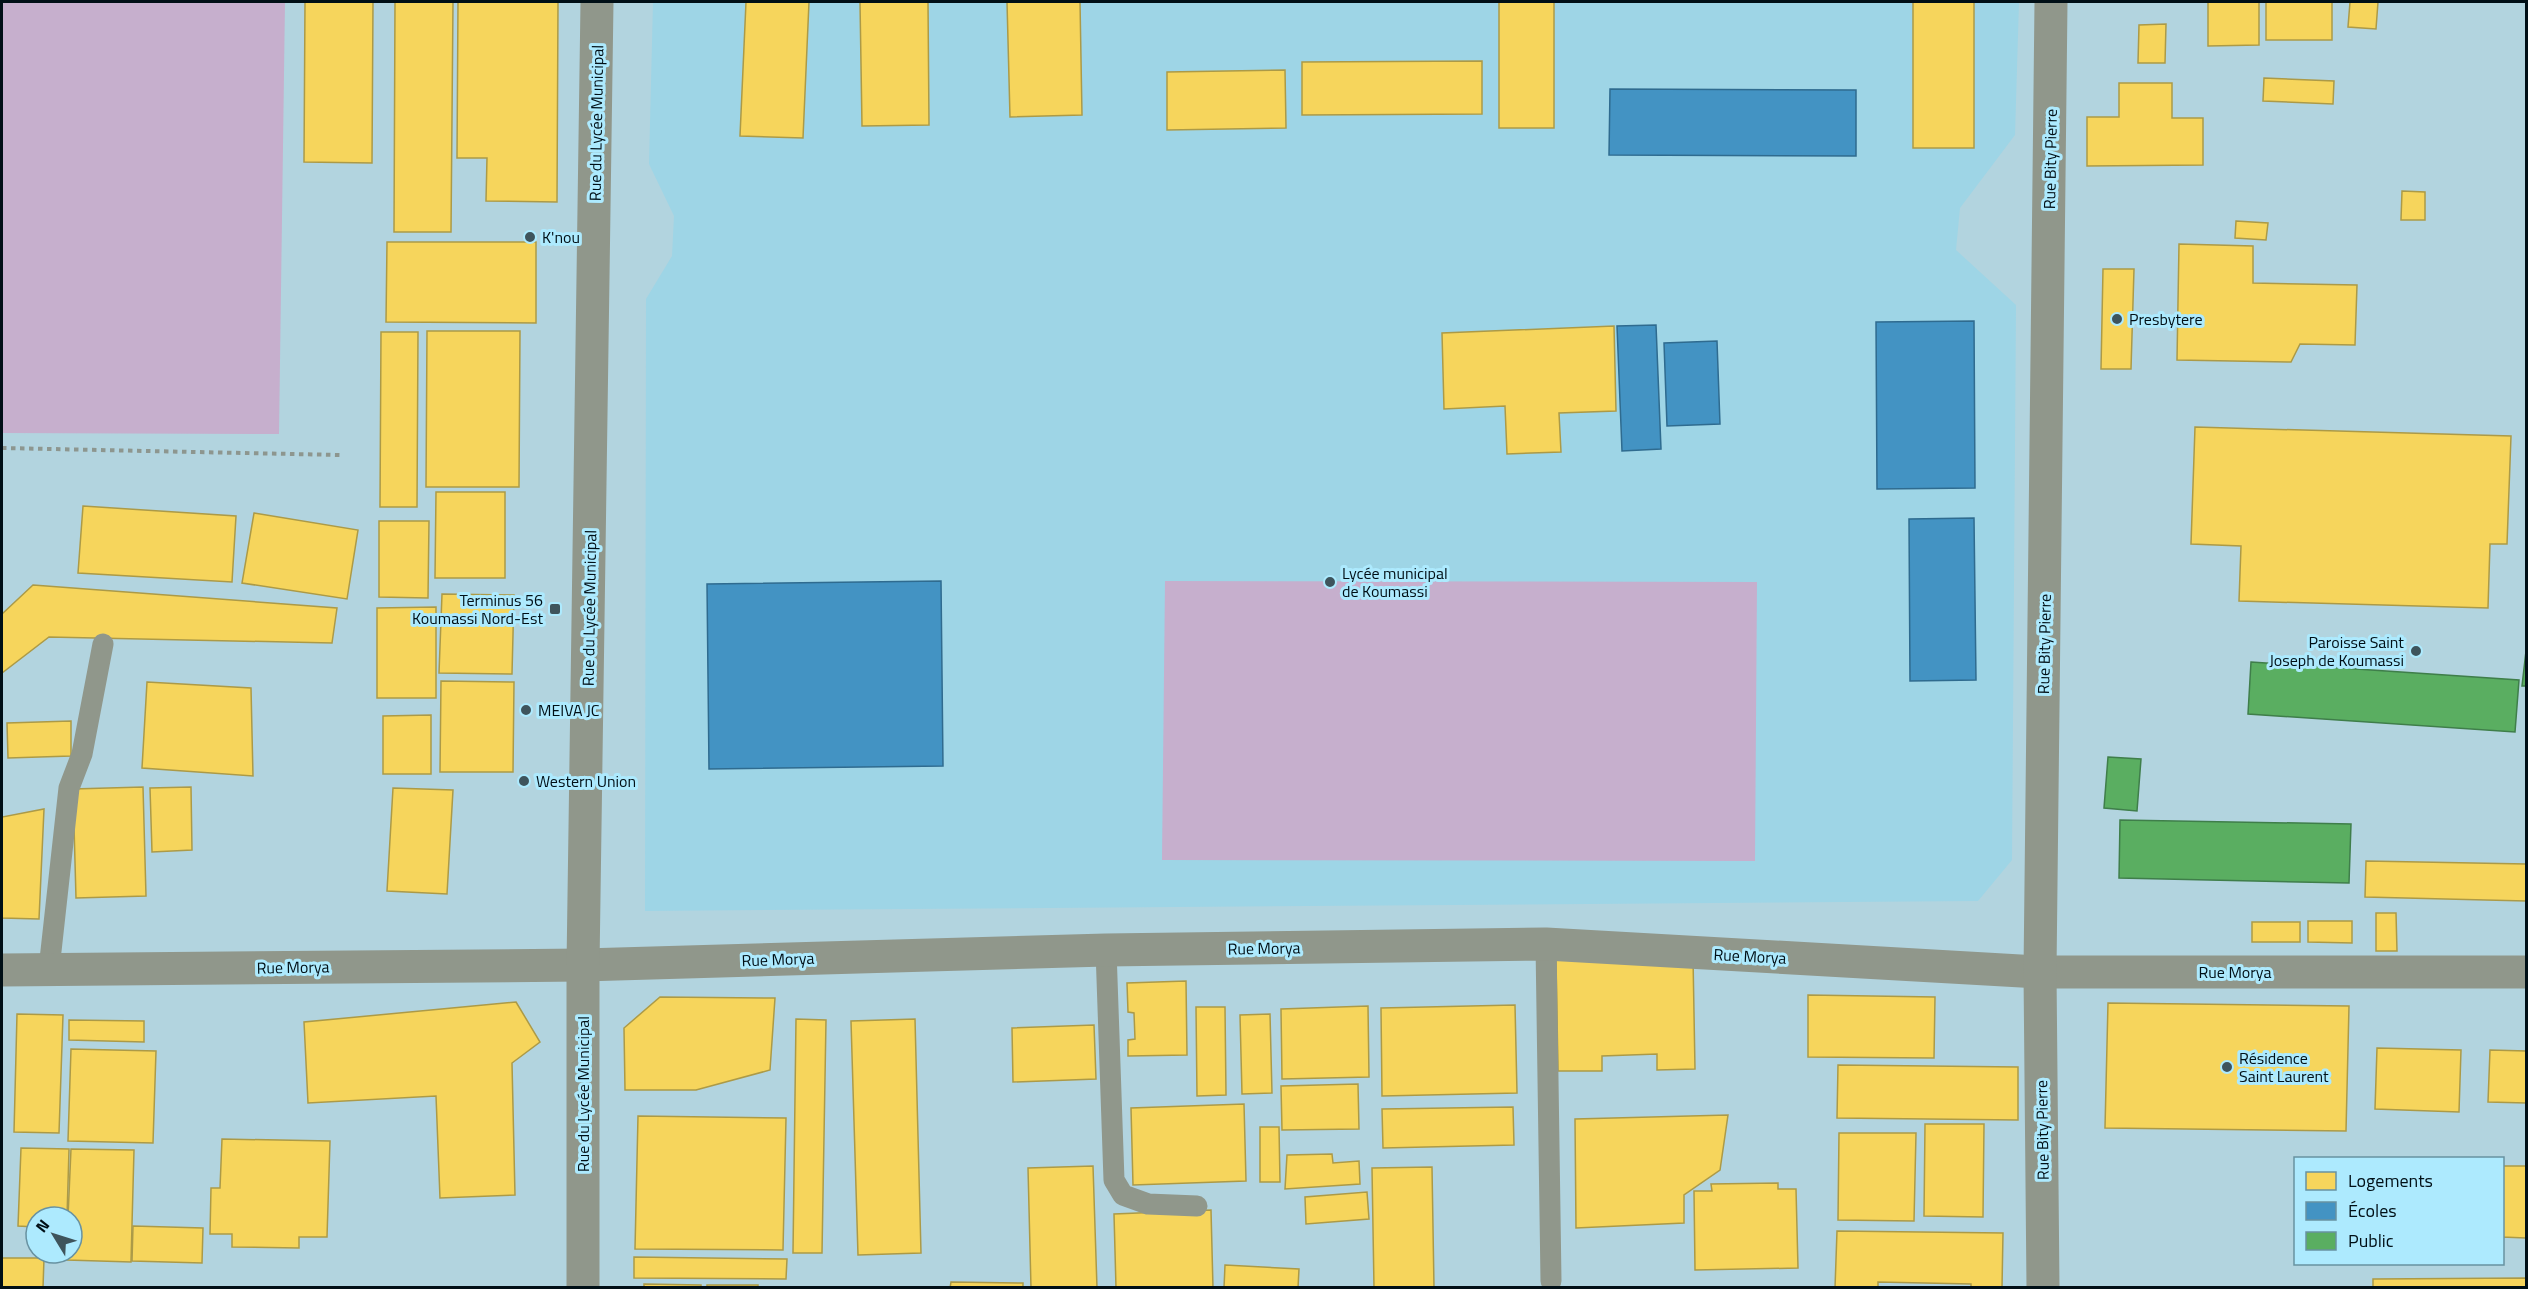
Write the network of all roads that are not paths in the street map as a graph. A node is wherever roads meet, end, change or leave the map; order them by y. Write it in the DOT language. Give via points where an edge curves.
graph roads {
  1 [pos="597,2"];
  2 [pos="2051,2"];
  3 [pos="103,644"];
  4 [pos="1546,944"];
  5 [pos="1106,950"];
  6 [pos="583,965"];
  7 [pos="49,969"];
  8 [pos="2,970"];
  9 [pos="2040,972"];
  10 [pos="2526,972"];
  11 [pos="1197,1206"];
  12 [pos="1551,1281"];
  13 [pos="583,1287"];
  14 [pos="2043,1287"];
  1 -- 6 [label="street, Rue du Lycée Municipal"];
  2 -- 9 [label="street, Rue Bity Pierre"];
  3 -- 7 [label="lane" via="82,754 69,788"];
  4 -- 5 [label="street, Rue Morya"];
  4 -- 9 [label="street, Rue Morya"];
  4 -- 12 [label="lane"];
  5 -- 6 [label="street, Rue Morya"];
  5 -- 11 [label="lane" via="1114,1180 1123,1195 1148,1204"];
  6 -- 7 [label="street, Rue Morya"];
  6 -- 13 [label="street, Rue du Lycée Municipal"];
  7 -- 8 [label="street, Rue Morya"];
  9 -- 10 [label="street, Rue Morya"];
  9 -- 14 [label="street, Rue Bity Pierre"];
}
